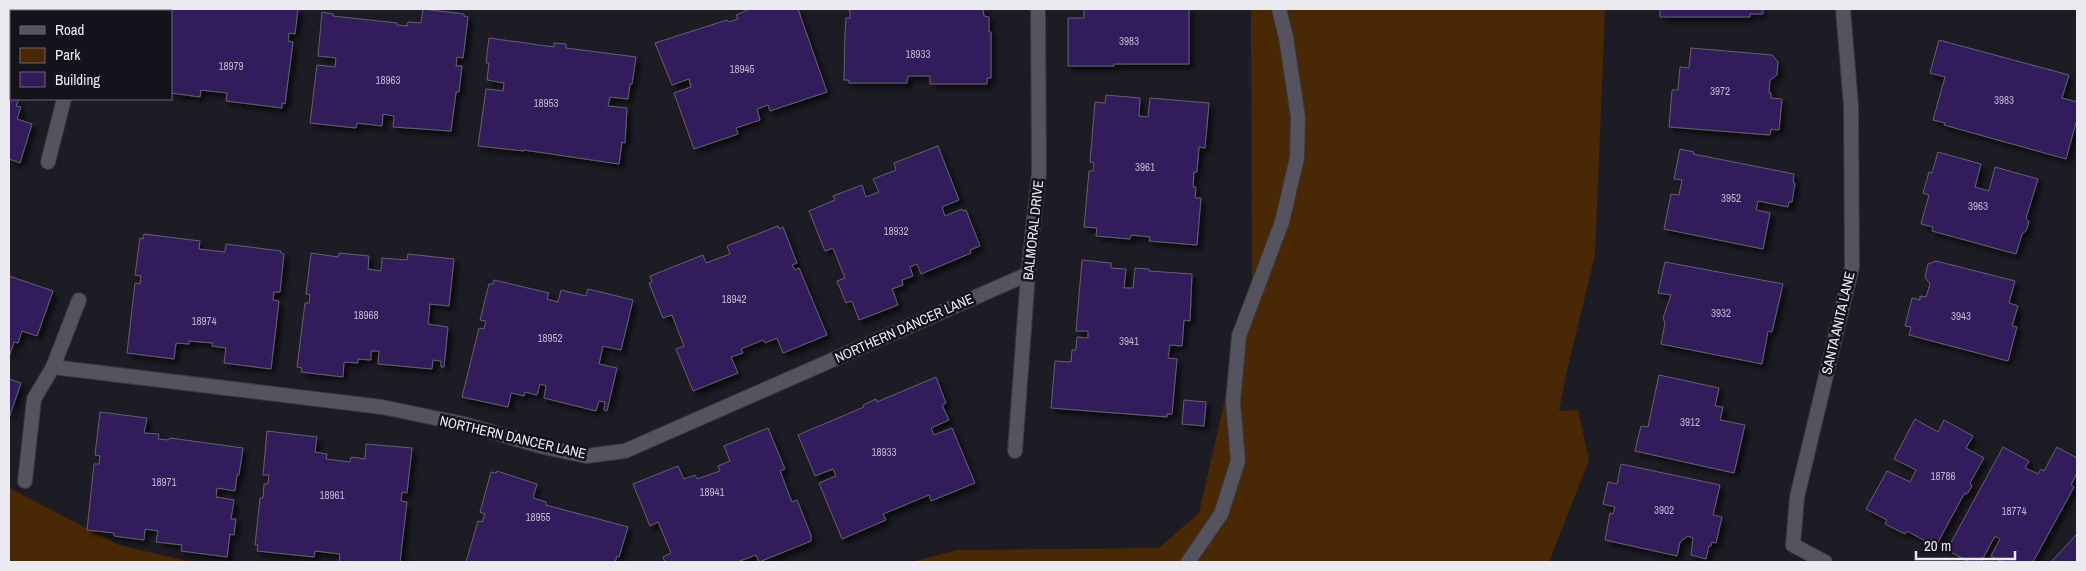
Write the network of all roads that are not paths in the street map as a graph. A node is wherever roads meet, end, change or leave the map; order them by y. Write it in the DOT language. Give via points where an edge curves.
graph roads {
  1 [pos="1038,9"];
  2 [pos="1279,9"];
  3 [pos="1843,9"];
  4 [pos="64,100"];
  5 [pos="48,162"];
  6 [pos="1028,274"];
  7 [pos="79,300"];
  8 [pos="53,367"];
  9 [pos="1015,451"];
  10 [pos="25,481"];
  11 [pos="1188,562"];
  12 [pos="1825,562"];
  1 -- 6 [label="street, BALMORAL DRIVE" via="1039,173"];
  2 -- 11 [label="street" via="1298,117 1297,158 1282,222 1239,336 1233,402 1238,461 1221,514"];
  3 -- 12 [label="street, SANTA ANITA LANE" via="1851,106 1852,268 1797,497 1793,545"];
  4 -- 5 [label="street"];
  6 -- 8 [label="street, NORTHERN DANCER LANE" via="625,451 586,456 464,424 382,407"];
  6 -- 9 [label="street, BALMORAL DRIVE"];
  7 -- 8 [label="street"];
  8 -- 10 [label="street" via="34,399"];
}
